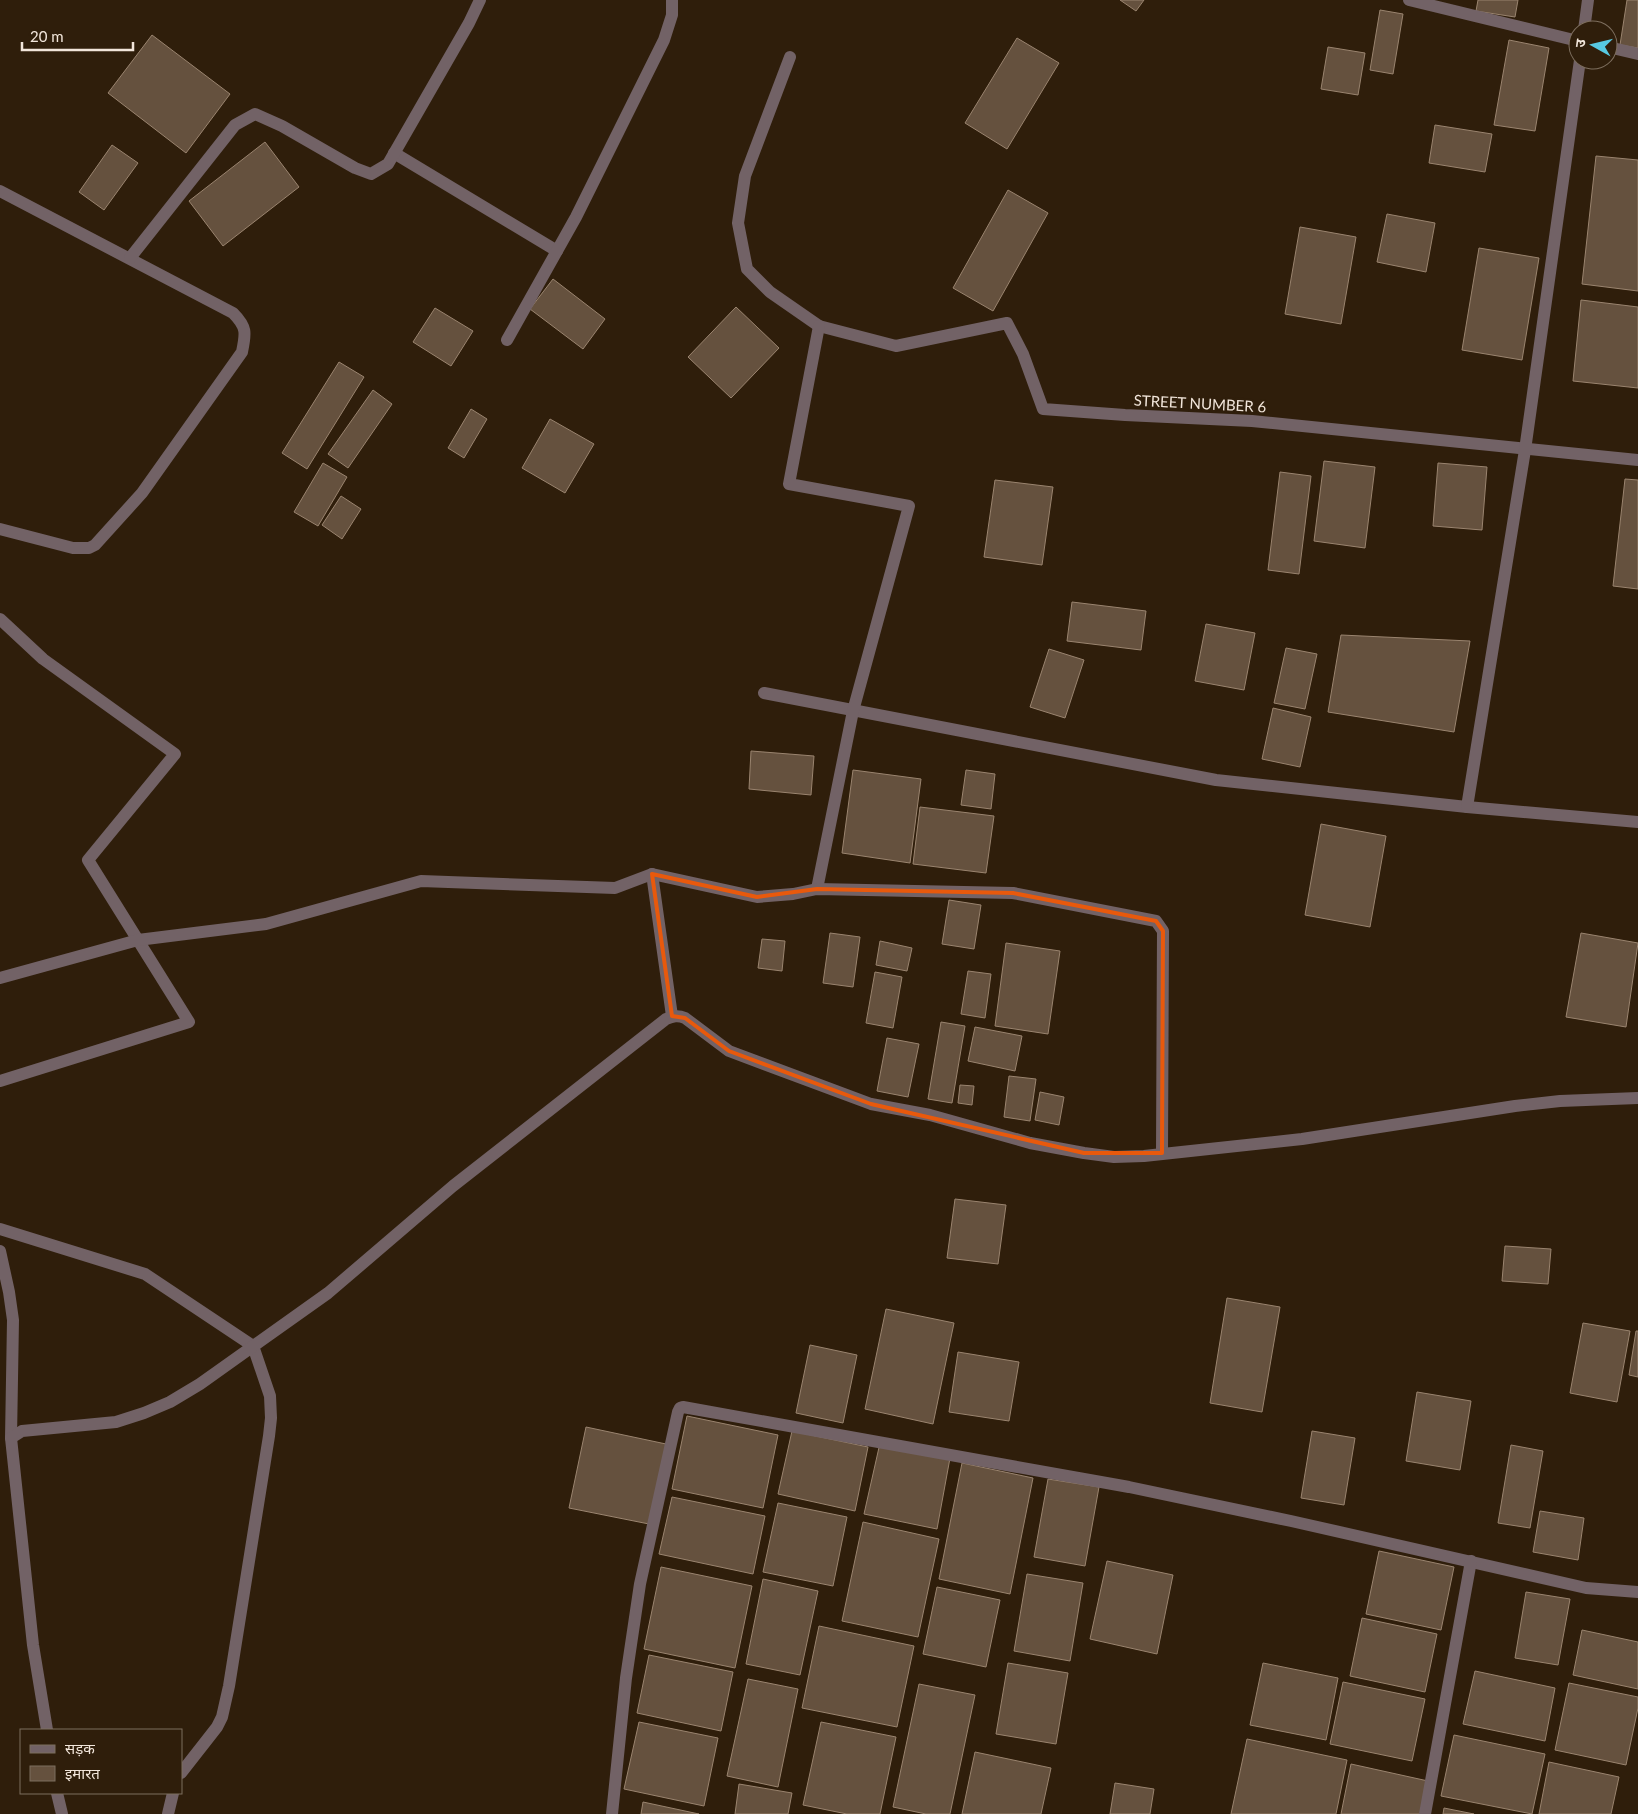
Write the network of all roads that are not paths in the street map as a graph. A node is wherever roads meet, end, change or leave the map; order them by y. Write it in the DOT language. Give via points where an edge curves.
graph roads {
  1 [pos="480,0"];
  2 [pos="672,0"];
  3 [pos="1409,0"];
  4 [pos="1588,0"];
  5 [pos="1585,20"];
  6 [pos="1568,39"];
  7 [pos="1618,49"];
  8 [pos="1638,54"];
  9 [pos="790,57"];
  10 [pos="1579,70"];
  11 [pos="394,153"];
  12 [pos="0,191"];
  13 [pos="556,251"];
  14 [pos="130,258"];
  15 [pos="819,326"];
  16 [pos="506,340"];
  17 [pos="1525,450"];
  18 [pos="1638,460"];
  19 [pos="0,529"];
  20 [pos="0,619"];
  21 [pos="764,693"];
  22 [pos="853,710"];
  23 [pos="1467,807"];
  24 [pos="1638,822"];
  25 [pos="652,874"];
  26 [pos="816,889"];
  27 [pos="138,940"];
  28 [pos="0,978"];
  29 [pos="672,1016"];
  30 [pos="0,1081"];
  31 [pos="1638,1098"];
  32 [pos="1162,1153"];
  33 [pos="0,1229"];
  34 [pos="0,1251"];
  35 [pos="252,1346"];
  36 [pos="11,1438"];
  37 [pos="1471,1561"];
  38 [pos="1638,1592"];
  39 [pos="47,1729"];
  40 [pos="182,1772"];
  41 [pos="57,1794"];
  42 [pos="173,1794"];
  43 [pos="62,1814"];
  44 [pos="168,1814"];
  45 [pos="612,1814"];
  46 [pos="1425,1814"];
  1 -- 11 [label="street"];
  2 -- 13 [label="street" via="672,15 664,40"];
  3 -- 6 [label="street"];
  4 -- 5 [label="street"];
  7 -- 8 [label="street"];
  9 -- 15 [label="street" via="745,176 738,223 747,269 770,292"];
  10 -- 17 [label="street"];
  11 -- 13 [label="street"];
  11 -- 14 [label="street" via="388,164 371,174 255,114 235,126"];
  12 -- 14 [label="street"];
  13 -- 16 [label="street"];
  14 -- 19 [label="street" via="233,313 242,323 246,336 242,352 142,493 95,545 73,548"];
  15 -- 17 [label="street, STREET NUMBER 6" via="896,346 1007,323 1044,409 1252,421"];
  15 -- 22 [label="street" via="789,484 909,506"];
  17 -- 18 [label="street, STREET NUMBER 6"];
  17 -- 23 [label="street"];
  20 -- 27 [label="street" via="43,659 174,754 88,860"];
  21 -- 22 [label="street"];
  22 -- 23 [label="street" via="1216,780"];
  22 -- 26 [label="street"];
  23 -- 24 [label="street"];
  25 -- 26 [label="street" via="757,897"];
  25 -- 27 [label="street" via="615,888 420,881 266,924"];
  25 -- 29 [label="street"];
  26 -- 32 [label="street" via="1013,893 1156,921 1163,931"];
  27 -- 28 [label="street"];
  27 -- 30 [label="street" via="189,1022"];
  29 -- 32 [label="street" via="684,1018 729,1051 871,1104 930,1115 1030,1143 1084,1154"];
  29 -- 35 [label="street" via="453,1186 328,1293"];
  31 -- 32 [label="street" via="1515,1106 1302,1139"];
  33 -- 35 [label="street" via="144,1274"];
  34 -- 36 [label="street" via="13,1320"];
  35 -- 36 [label="street" via="177,1398 144,1414 116,1422 22,1431"];
  35 -- 40 [label="street" via="270,1396 271,1418 229,1686 222,1717"];
  36 -- 39 [label="street" via="33,1645"];
  37 -- 38 [label="street" via="1586,1588"];
  37 -- 45 [label="street" via="1129,1487 683,1407 678,1412 640,1584 626,1678"];
  37 -- 46 [label="street"];
  41 -- 43 [label="street"];
  42 -- 44 [label="street"];
}
